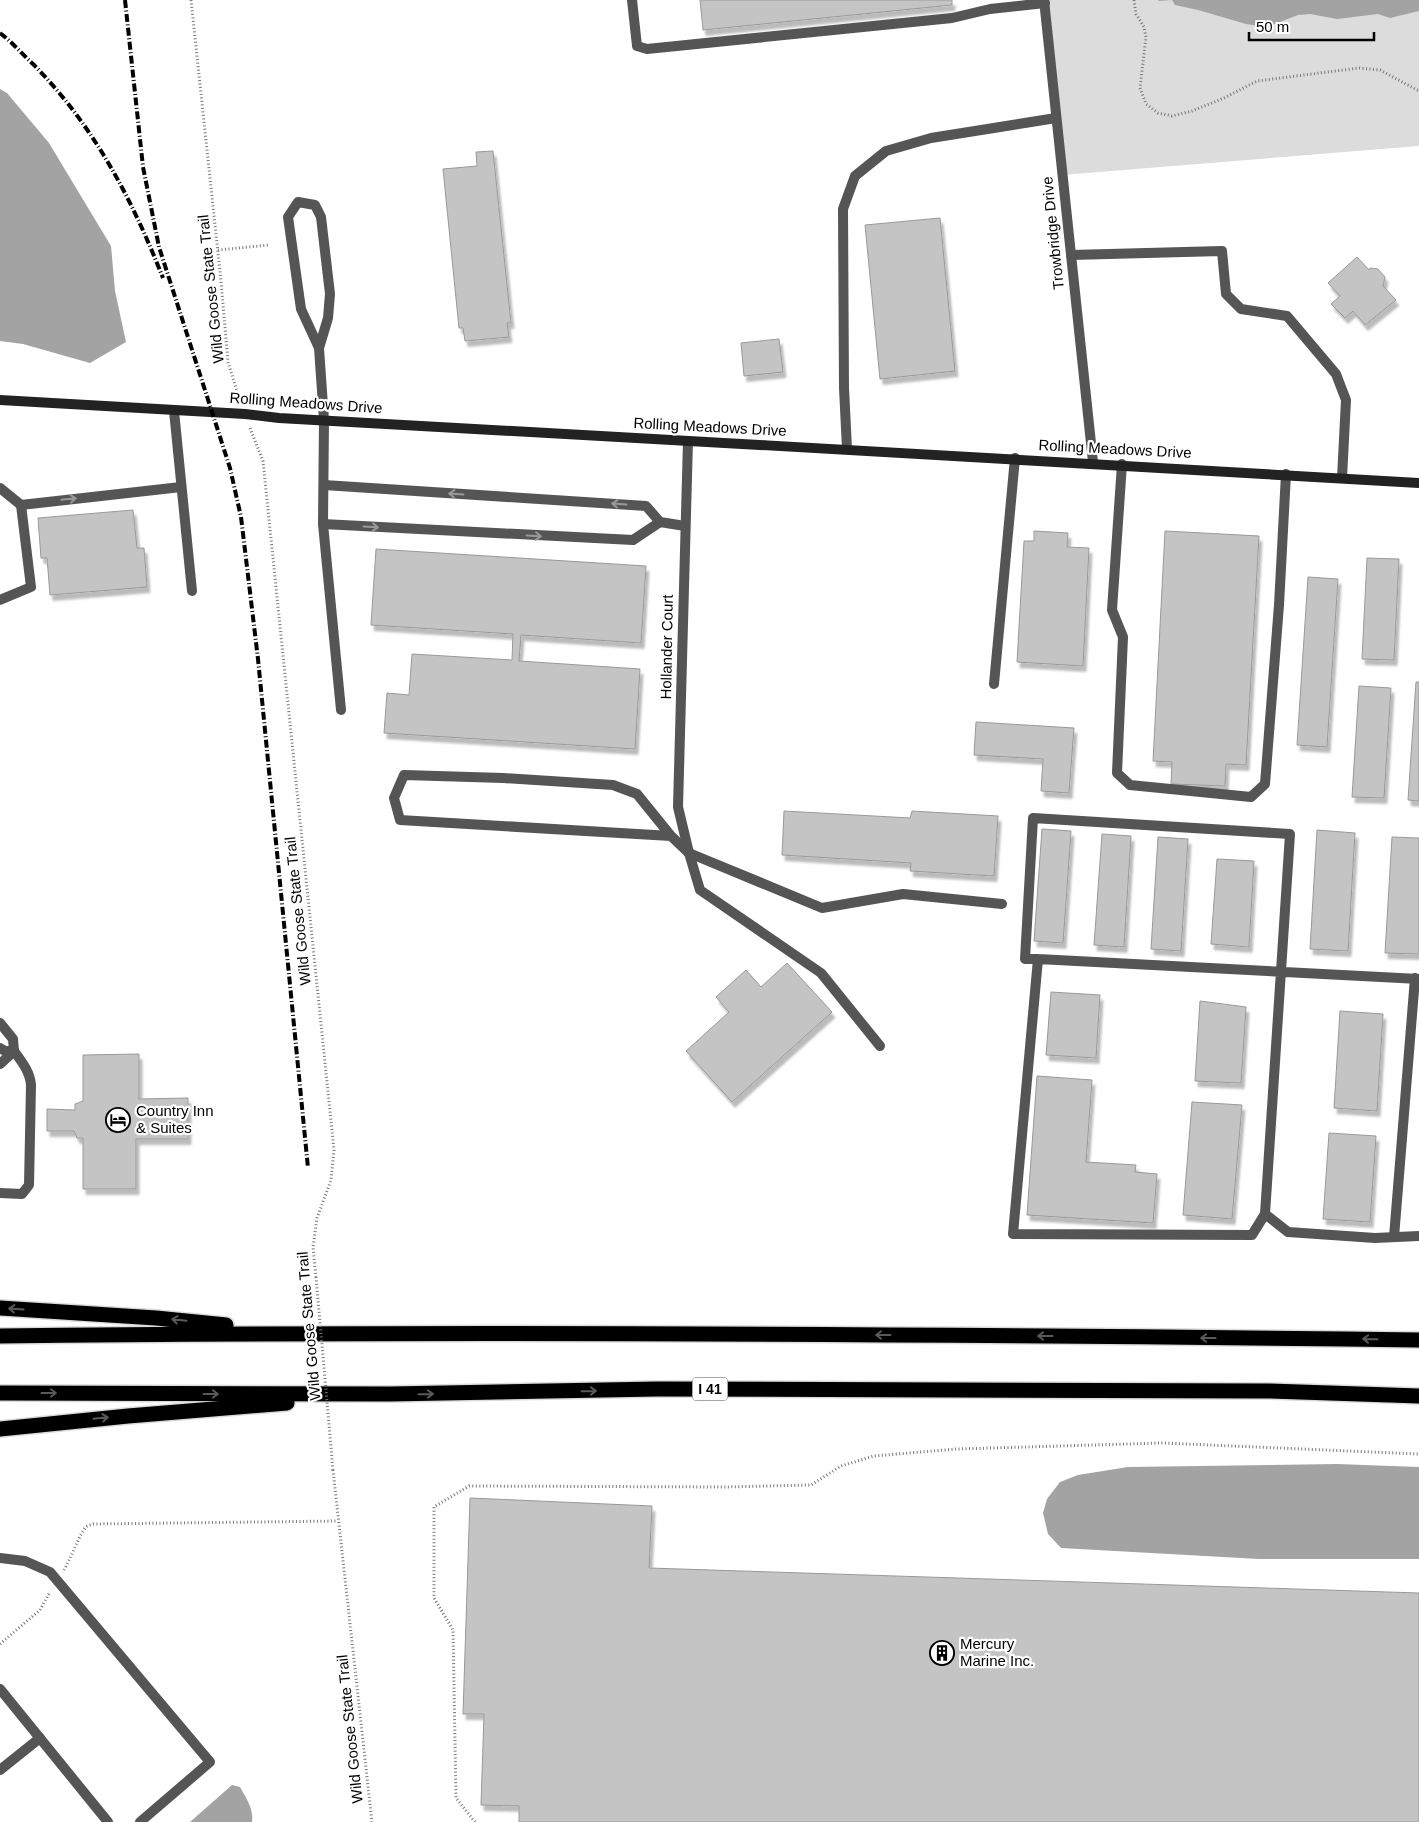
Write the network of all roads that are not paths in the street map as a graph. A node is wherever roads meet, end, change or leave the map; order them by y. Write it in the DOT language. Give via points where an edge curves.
graph roads {
  1 [pos="632,0"];
  2 [pos="1044,2"];
  3 [pos="1056,118"];
  4 [pos="1071,255"];
  5 [pos="319,348"];
  6 [pos="0,400"];
  7 [pos="174,411"];
  8 [pos="324,420"];
  9 [pos="688,441"];
  10 [pos="847,449"];
  11 [pos="1015,458"];
  12 [pos="1093,462"];
  13 [pos="1122,464"];
  14 [pos="1286,474"];
  15 [pos="1342,478"];
  16 [pos="1419,483"];
  17 [pos="324,485"];
  18 [pos="181,487"];
  19 [pos="0,488"];
  20 [pos="21,504"];
  21 [pos="660,522"];
  22 [pos="323,524"];
  23 [pos="686,526"];
  24 [pos="192,591"];
  25 [pos="0,600"];
  26 [pos="994,684"];
  27 [pos="341,710"];
  28 [pos="671,836"];
  29 [pos="689,852"];
  30 [pos="1002,904"];
  31 [pos="1038,959"];
  32 [pos="1281,972"];
  33 [pos="1417,979"];
  34 [pos="0,1023"];
  35 [pos="880,1046"];
  36 [pos="0,1048"];
  37 [pos="14,1051"];
  38 [pos="0,1064"];
  39 [pos="0,1193"];
  40 [pos="1265,1214"];
  41 [pos="1419,1236"];
  42 [pos="1394,1237"];
  43 [pos="0,1308"];
  44 [pos="297,1333"];
  45 [pos="0,1336"];
  46 [pos="1419,1340"];
  47 [pos="0,1393"];
  48 [pos="391,1394"];
  49 [pos="1419,1396"];
  50 [pos="0,1429"];
  51 [pos="0,1558"];
  52 [pos="0,1689"];
  53 [pos="40,1738"];
  54 [pos="0,1770"];
  55 [pos="108,1822"];
  56 [pos="140,1822"];
  1 -- 2 [label="street" via="637,46 647,49 952,18"];
  2 -- 3 [label="street, Trowbridge Drive"];
  3 -- 4 [label="street, Trowbridge Drive"];
  3 -- 10 [label="street" via="931,138 886,151 855,176 843,209"];
  4 -- 12 [label="street, Trowbridge Drive"];
  4 -- 15 [label="street" via="1222,251 1226,294 1241,309 1287,316 1336,374 1346,400"];
  5 -- 5 [label="street" via="299,300 288,217 298,202 315,206 321,217 330,294 328,318"];
  5 -- 8 [label="street"];
  6 -- 7 [label="main road, Rolling Meadows Drive"];
  7 -- 8 [label="main road, Rolling Meadows Drive"];
  7 -- 18 [label="street"];
  8 -- 9 [label="main road, Rolling Meadows Drive"];
  8 -- 17 [label="street"];
  9 -- 10 [label="main road, Rolling Meadows Drive"];
  9 -- 23 [label="street, Hollander Court"];
  10 -- 11 [label="main road, Rolling Meadows Drive"];
  11 -- 12 [label="main road, Rolling Meadows Drive"];
  11 -- 26 [label="street"];
  12 -- 13 [label="main road, Rolling Meadows Drive"];
  13 -- 14 [label="main road, Rolling Meadows Drive"];
  13 -- 14 [label="street" via="1112,610 1123,637 1117,773 1130,785 1250,797 1266,784"];
  14 -- 15 [label="main road, Rolling Meadows Drive"];
  15 -- 16 [label="main road, Rolling Meadows Drive"];
  21 -- 17 [label="street, one-way" via="646,506"];
  17 -- 22 [label="street"];
  20 -- 18 [label="street, one-way"];
  18 -- 24 [label="street"];
  19 -- 20 [label="street"];
  20 -- 25 [label="street" via="31,587"];
  22 -- 21 [label="street, one-way" via="633,540"];
  21 -- 23 [label="street"];
  22 -- 27 [label="street"];
  23 -- 29 [label="street, Hollander Court" via="678,807"];
  28 -- 28 [label="street" via="637,794 613,785 404,775 394,798 400,820"];
  28 -- 29 [label="street"];
  29 -- 30 [label="street" via="822,908 903,894"];
  29 -- 35 [label="street, Hollander Court" via="700,890 821,973"];
  31 -- 32 [label="street"];
  31 -- 32 [label="street" via="1025,958 1033,818 1290,834"];
  31 -- 40 [label="street" via="1013,1234 1252,1235"];
  32 -- 33 [label="street"];
  32 -- 40 [label="street"];
  33 -- 42 [label="street"];
  34 -- 37 [label="street" via="13,1038"];
  36 -- 37 [label="street"];
  37 -- 38 [label="street"];
  37 -- 39 [label="street" via="26,1068 31,1085 29,1185 22,1194"];
  40 -- 42 [label="street" via="1288,1232"];
  41 -- 42 [label="street"];
  44 -- 43 [label="highway, one-way" via="156,1318"];
  44 -- 45 [label="highway"];
  46 -- 44 [label="highway, one-way"];
  47 -- 48 [label="highway, I 41, one-way"];
  48 -- 49 [label="highway, I 41, one-way" via="657,1389 1259,1391"];
  50 -- 48 [label="highway, one-way"];
  51 -- 56 [label="street" via="25,1561 50,1572 210,1762"];
  52 -- 53 [label="street"];
  53 -- 54 [label="street"];
  53 -- 55 [label="street"];
}
